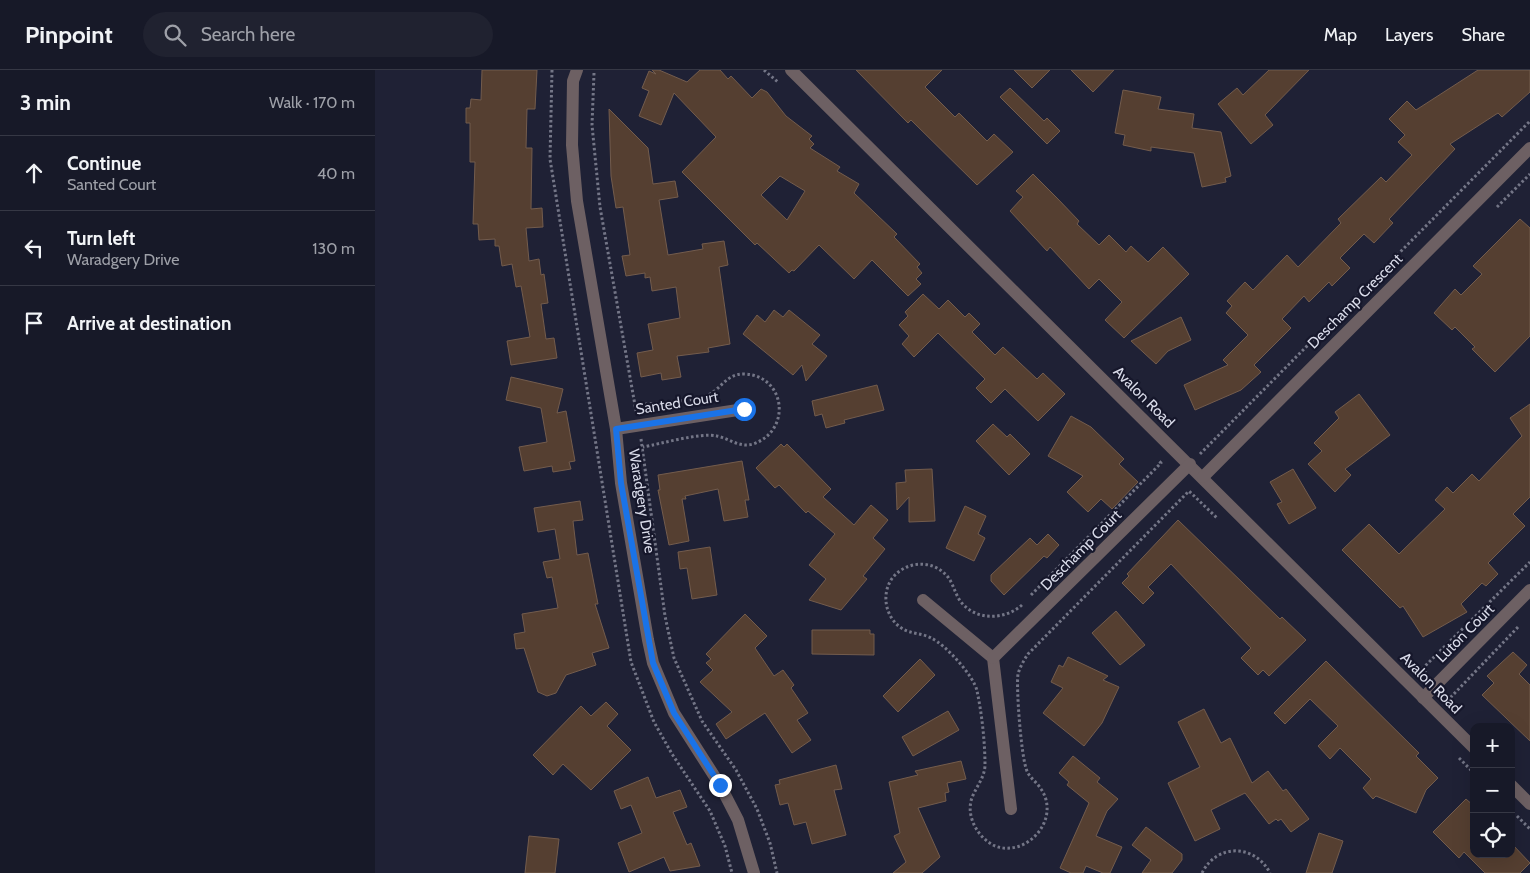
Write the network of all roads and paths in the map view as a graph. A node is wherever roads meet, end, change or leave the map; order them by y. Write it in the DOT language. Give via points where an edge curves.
graph roads {
  1 [pos="594,70"];
  2 [pos="791,70"];
  3 [pos="573,74"];
  4 [pos="1530,121"];
  5 [pos="1530,148"];
  6 [pos="635,405"];
  7 [pos="744,409"];
  8 [pos="616,429"];
  9 [pos="643,447"];
  10 [pos="1200,454"];
  11 [pos="1190,464"];
  12 [pos="1203,478"];
  13 [pos="1530,562"];
  14 [pos="1530,590"];
  15 [pos="923,600"];
  16 [pos="1523,622"];
  17 [pos="993,658"];
  18 [pos="1422,669"];
  19 [pos="1447,695"];
  20 [pos="1423,698"];
  21 [pos="1470,744"];
  22 [pos="1515,789"];
  23 [pos="1530,804"];
  24 [pos="1011,809"];
  25 [pos="1514,813"];
  26 [pos="1530,828"];
  27 [pos="754,873"];
  28 [pos="777,873"];
  29 [pos="1202,873"];
  30 [pos="1270,873"];
  1 -- 6 [label="path" via="592,125 599,199"];
  2 -- 11 [label="street, Avalon Road"];
  3 -- 8 [label="street, Waradgery Drive" via="573,170"];
  4 -- 10 [label="path"];
  5 -- 12 [label="street, Deschamp Crescent"];
  7 -- 8 [label="street, Santed Court"];
  8 -- 27 [label="street, Waradgery Drive" via="621,483 653,663 674,713 729,802 745,838"];
  9 -- 28 [label="path" via="665,616 674,658 703,721 757,809"];
  11 -- 12 [label="street, Avalon Road"];
  11 -- 17 [label="street, Deschamp Court"];
  12 -- 20 [label="street, Avalon Road"];
  13 -- 18 [label="path"];
  14 -- 20 [label="street, Luton Court"];
  15 -- 17 [label="street"];
  16 -- 19 [label="path" via="1450,698"];
  17 -- 24 [label="street"];
  20 -- 21 [label="street, Avalon Road"];
  22 -- 23 [label="street"];
  25 -- 26 [label="path"];
  29 -- 30 [label="path" via="1211,859 1222,852 1235,850 1248,852 1260,859"];
}
